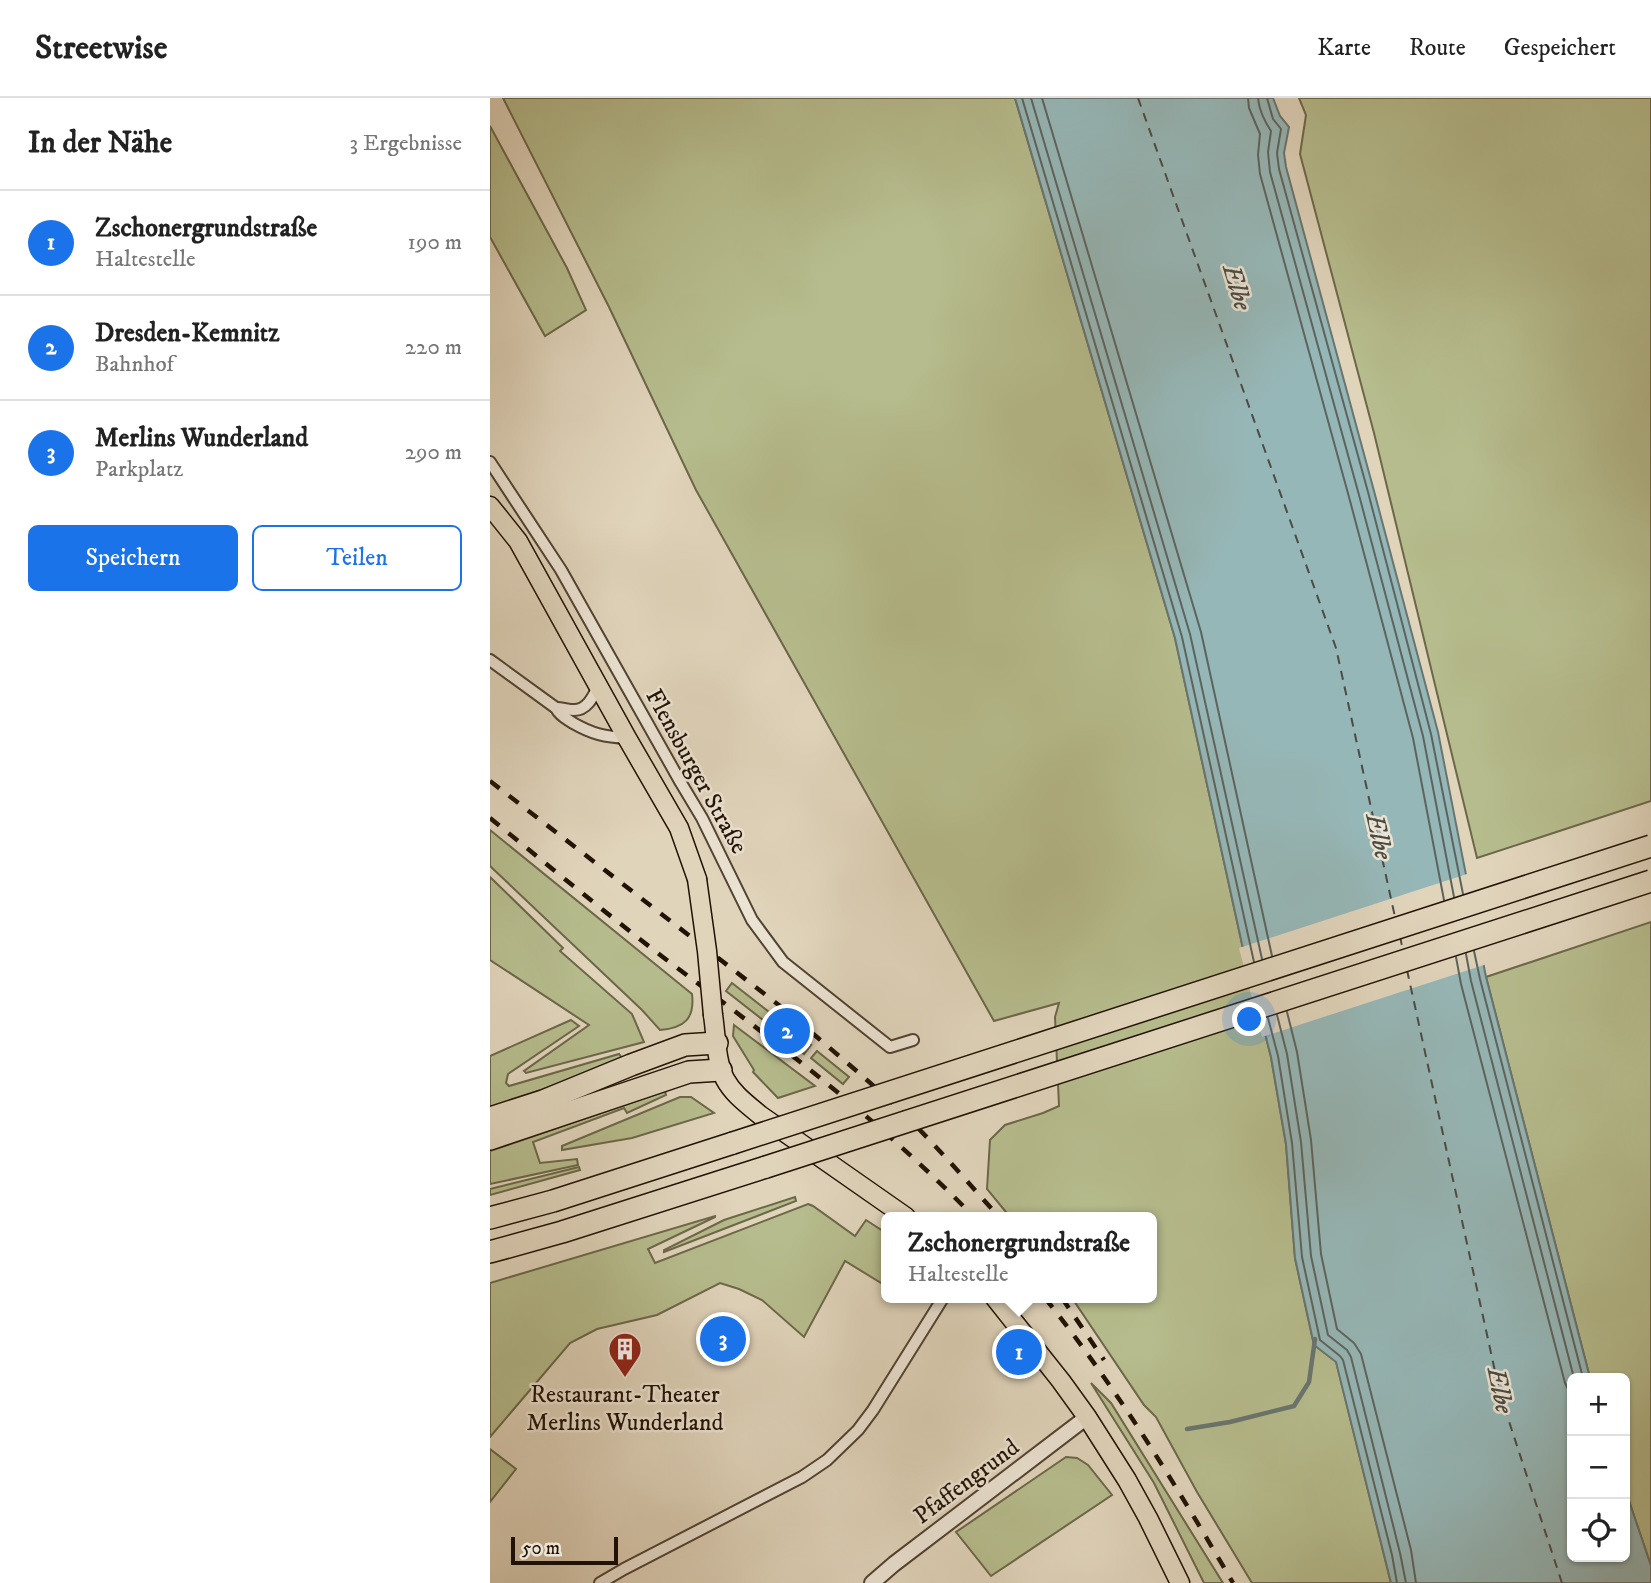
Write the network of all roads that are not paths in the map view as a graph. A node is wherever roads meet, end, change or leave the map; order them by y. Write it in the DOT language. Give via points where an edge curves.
graph roads {
  1 [pos="490,462"];
  2 [pos="490,506"];
  3 [pos="490,660"];
  4 [pos="598,687"];
  5 [pos="556,708"];
  6 [pos="627,738"];
  7 [pos="1651,846"];
  8 [pos="1651,881"];
  9 [pos="913,1040"];
  10 [pos="717,1043"];
  11 [pos="721,1070"];
  12 [pos="490,1118"];
  13 [pos="490,1139"];
  14 [pos="899,1212"];
  15 [pos="490,1218"];
  16 [pos="490,1252"];
  17 [pos="940,1303"];
  18 [pos="999,1303"];
  19 [pos="1087,1417"];
  20 [pos="600,1583"];
  21 [pos="873,1583"];
  22 [pos="1180,1583"];
  1 -- 9 [label="street, Flensburger Straße" via="561,570 768,943 783,962 890,1047"];
  2 -- 4 [label="main road" via="518,541"];
  3 -- 5 [label="street"];
  4 -- 5 [label="street" via="581,709"];
  4 -- 6 [label="main road"];
  5 -- 6 [label="street" via="588,732"];
  6 -- 10 [label="main road, bridge" via="679,828 697,879"];
  7 -- 15 [label="highway, bridge"];
  8 -- 16 [label="highway, bridge"];
  10 -- 11 [label="main road"];
  10 -- 12 [label="highway" via="685,1045"];
  11 -- 13 [label="highway" via="689,1072"];
  11 -- 14 [label="main road" via="737,1094 760,1115"];
  17 -- 20 [label="street" via="873,1410 827,1460"];
  18 -- 19 [label="main road"];
  19 -- 21 [label="street, Pfaffengrund"];
  19 -- 22 [label="main road" via="1127,1480"];
}
